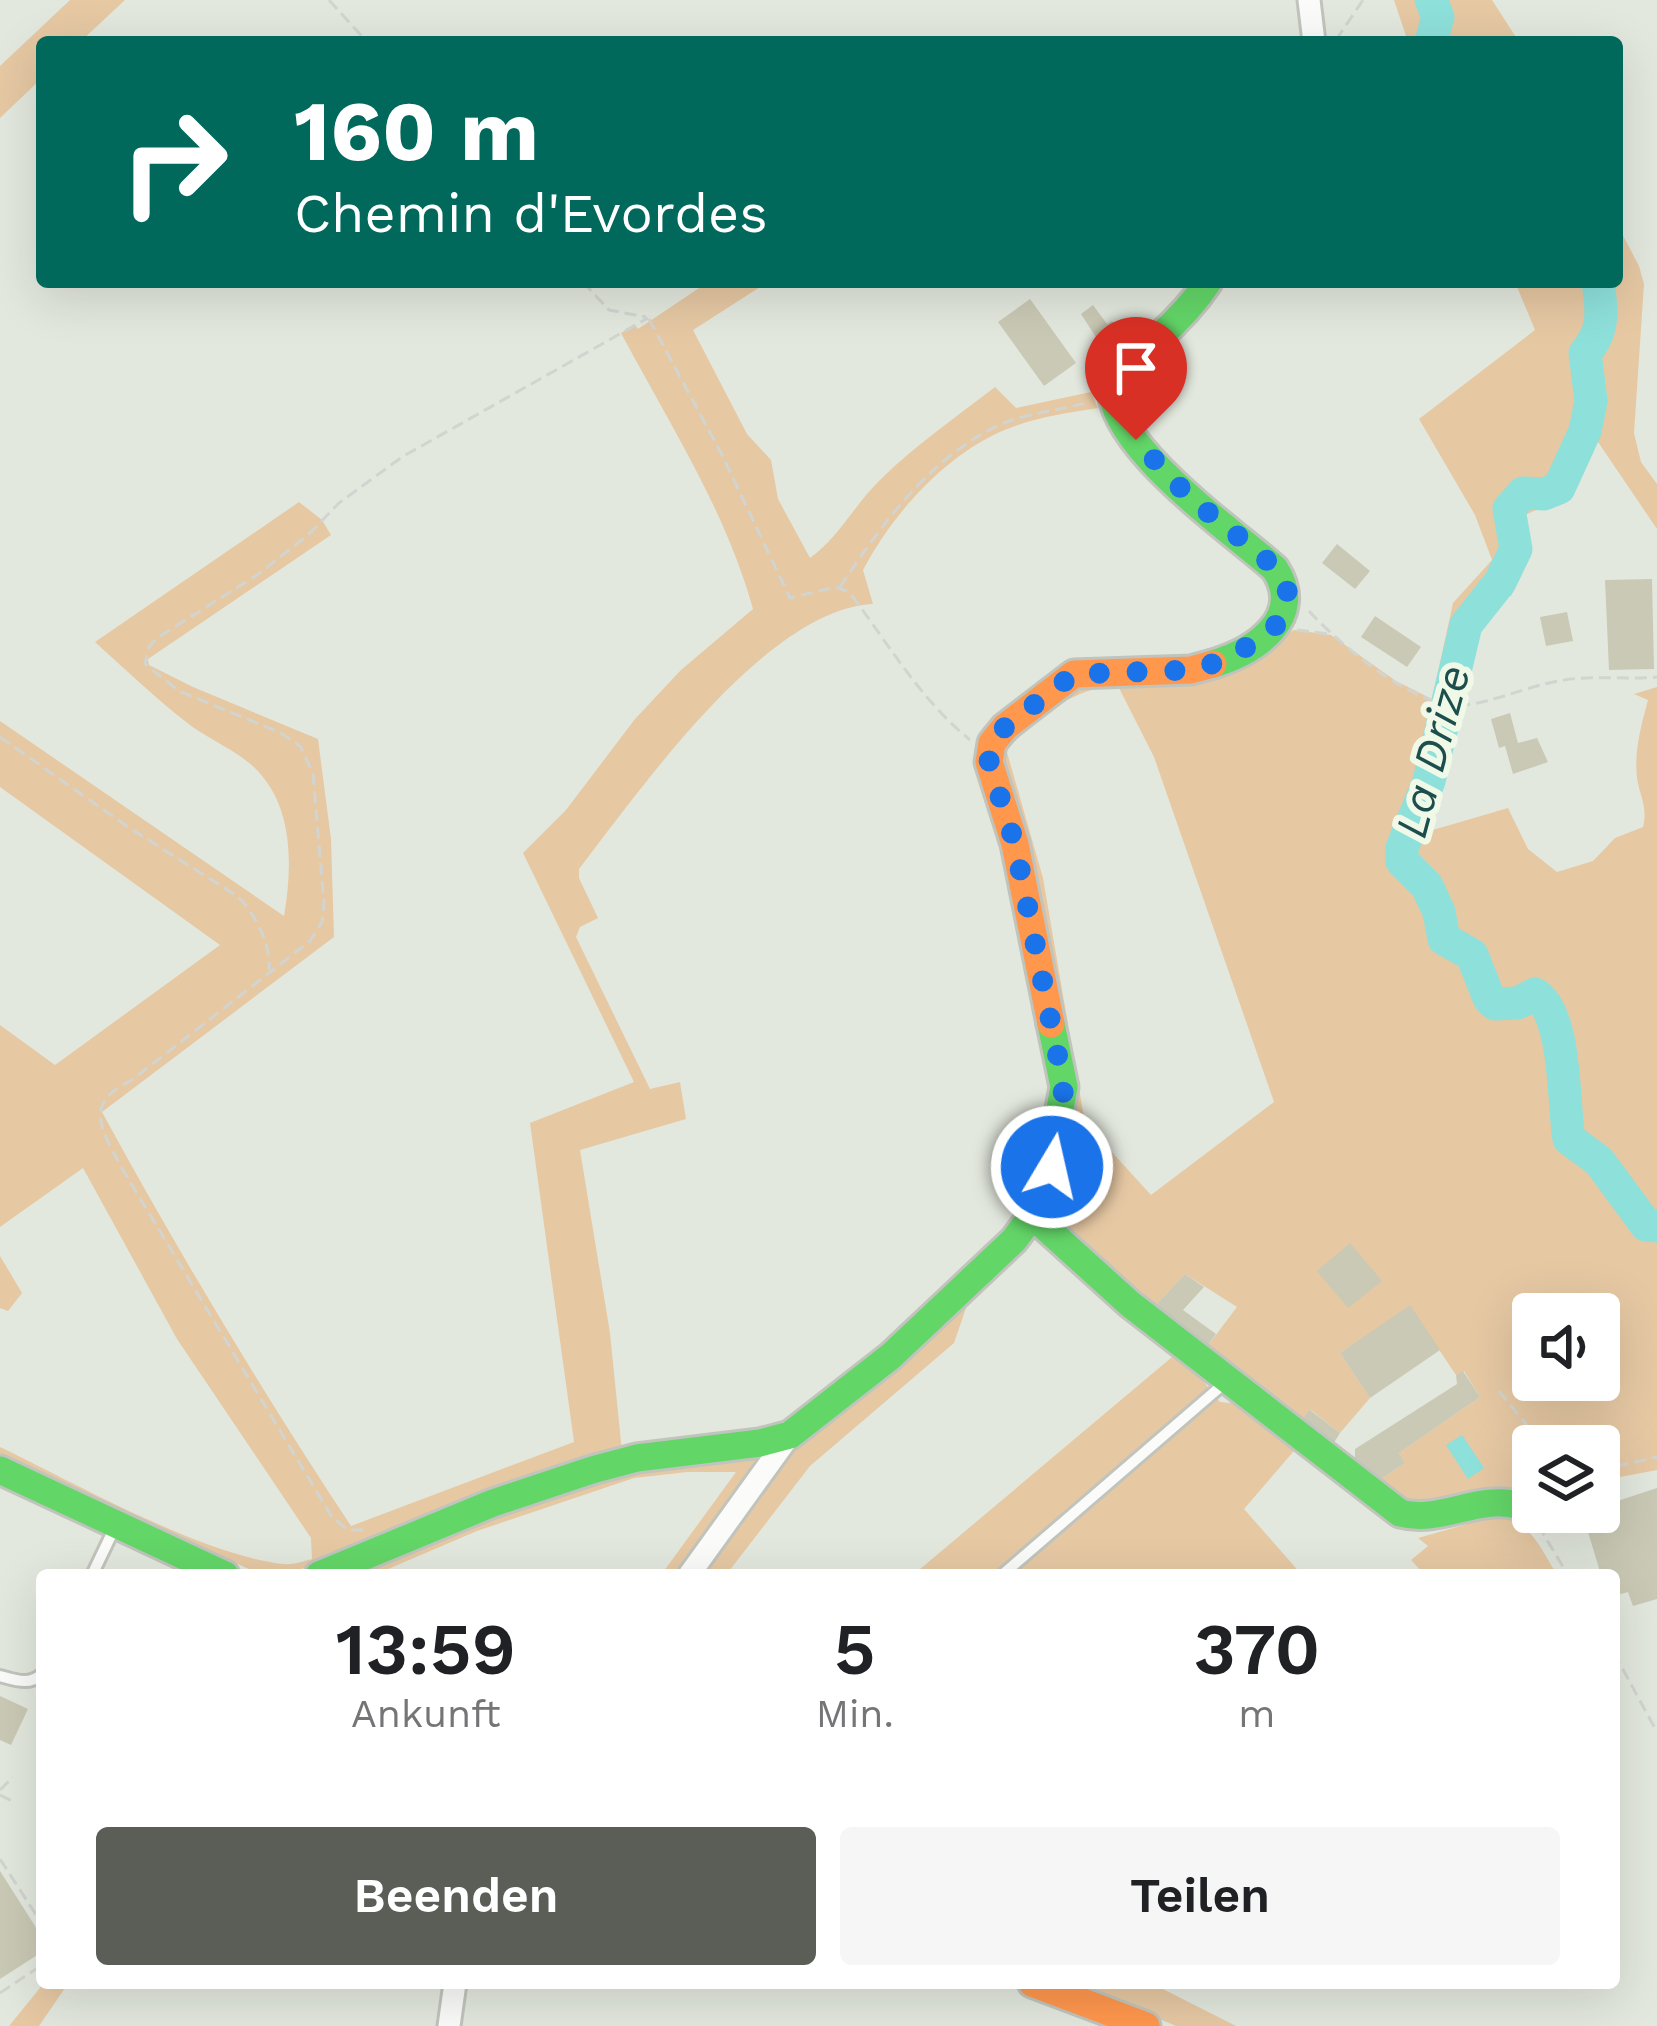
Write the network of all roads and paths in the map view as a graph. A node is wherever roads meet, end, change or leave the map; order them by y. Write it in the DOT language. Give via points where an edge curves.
graph roads {
  1 [pos="329,0"];
  2 [pos="1310,0"];
  3 [pos="1363,0"];
  4 [pos="362,36"];
  5 [pos="1313,36"];
  6 [pos="1339,36"];
  7 [pos="589,288"];
  8 [pos="1203,288"];
  9 [pos="648,318"];
  10 [pos="1111,394"];
  11 [pos="1286,586"];
  12 [pos="840,587"];
  13 [pos="1271,632"];
  14 [pos="1330,634"];
  15 [pos="1657,677"];
  16 [pos="0,737"];
  17 [pos="989,751"];
  18 [pos="269,972"];
  19 [pos="1034,1217"];
  20 [pos="1230,1378"];
  21 [pos="1499,1391"];
  22 [pos="1527,1425"];
  23 [pos="790,1435"];
  24 [pos="1657,1457"];
  25 [pos="1620,1465"];
  26 [pos="0,1470"];
  27 [pos="1512,1503"];
  28 [pos="117,1524"];
  29 [pos="370,1530"];
  30 [pos="1543,1533"];
  31 [pos="95,1569"];
  32 [pos="212,1569"];
  33 [pos="334,1569"];
  34 [pos="693,1569"];
  35 [pos="1009,1569"];
  36 [pos="1564,1569"];
  37 [pos="1620,1664"];
  38 [pos="0,1676"];
  39 [pos="36,1680"];
  40 [pos="1657,1732"];
  41 [pos="14,1777"];
  42 [pos="0,1793"];
  43 [pos="14,1802"];
  44 [pos="0,1859"];
  45 [pos="36,1915"];
  46 [pos="36,1969"];
  47 [pos="454,1989"];
  48 [pos="1048,1989"];
  49 [pos="0,1993"];
  50 [pos="449,2026"];
  51 [pos="1146,2026"];
  1 -- 4 [label="path"];
  2 -- 5 [label="street"];
  3 -- 6 [label="path"];
  7 -- 9 [label="path" via="609,310"];
  8 -- 10 [label="street" via="1121,366"];
  9 -- 12 [label="path" via="790,598"];
  9 -- 18 [label="path" via="402,457 274,562 149,647 145,664 179,691 293,739 308,758 325,880 322,922"];
  10 -- 11 [label="street" via="1162,472 1263,556"];
  10 -- 12 [label="path" via="1009,421 968,444 890,514"];
  11 -- 13 [label="street" via="1287,604"];
  11 -- 14 [label="path"];
  12 -- 17 [label="path" via="926,699"];
  13 -- 14 [label="path"];
  13 -- 17 [label="street" via="1191,670 1074,674 1005,727"];
  14 -- 15 [label="path" via="1396,682 1451,705 1565,680"];
  16 -- 18 [label="path" via="250,907"];
  17 -- 19 [label="street" via="1064,1087 1052,1167"];
  18 -- 29 [label="path" via="112,1090 99,1121 332,1517 348,1530"];
  19 -- 20 [label="street" via="1130,1304"];
  19 -- 23 [label="street" via="908,1341"];
  20 -- 27 [label="street" via="1406,1516"];
  20 -- 35 [label="lane"];
  21 -- 22 [label="path"];
  23 -- 33 [label="street" via="604,1467"];
  23 -- 34 [label="street"];
  24 -- 25 [label="path"];
  26 -- 28 [label="street"];
  28 -- 31 [label="lane"];
  28 -- 32 [label="street"];
  30 -- 36 [label="path"];
  37 -- 40 [label="path"];
  38 -- 39 [label="lane"];
  41 -- 42 [label="path"];
  42 -- 43 [label="path"];
  44 -- 45 [label="path"];
  46 -- 49 [label="path"];
  47 -- 50 [label="street"];
  48 -- 51 [label="street"];
}
